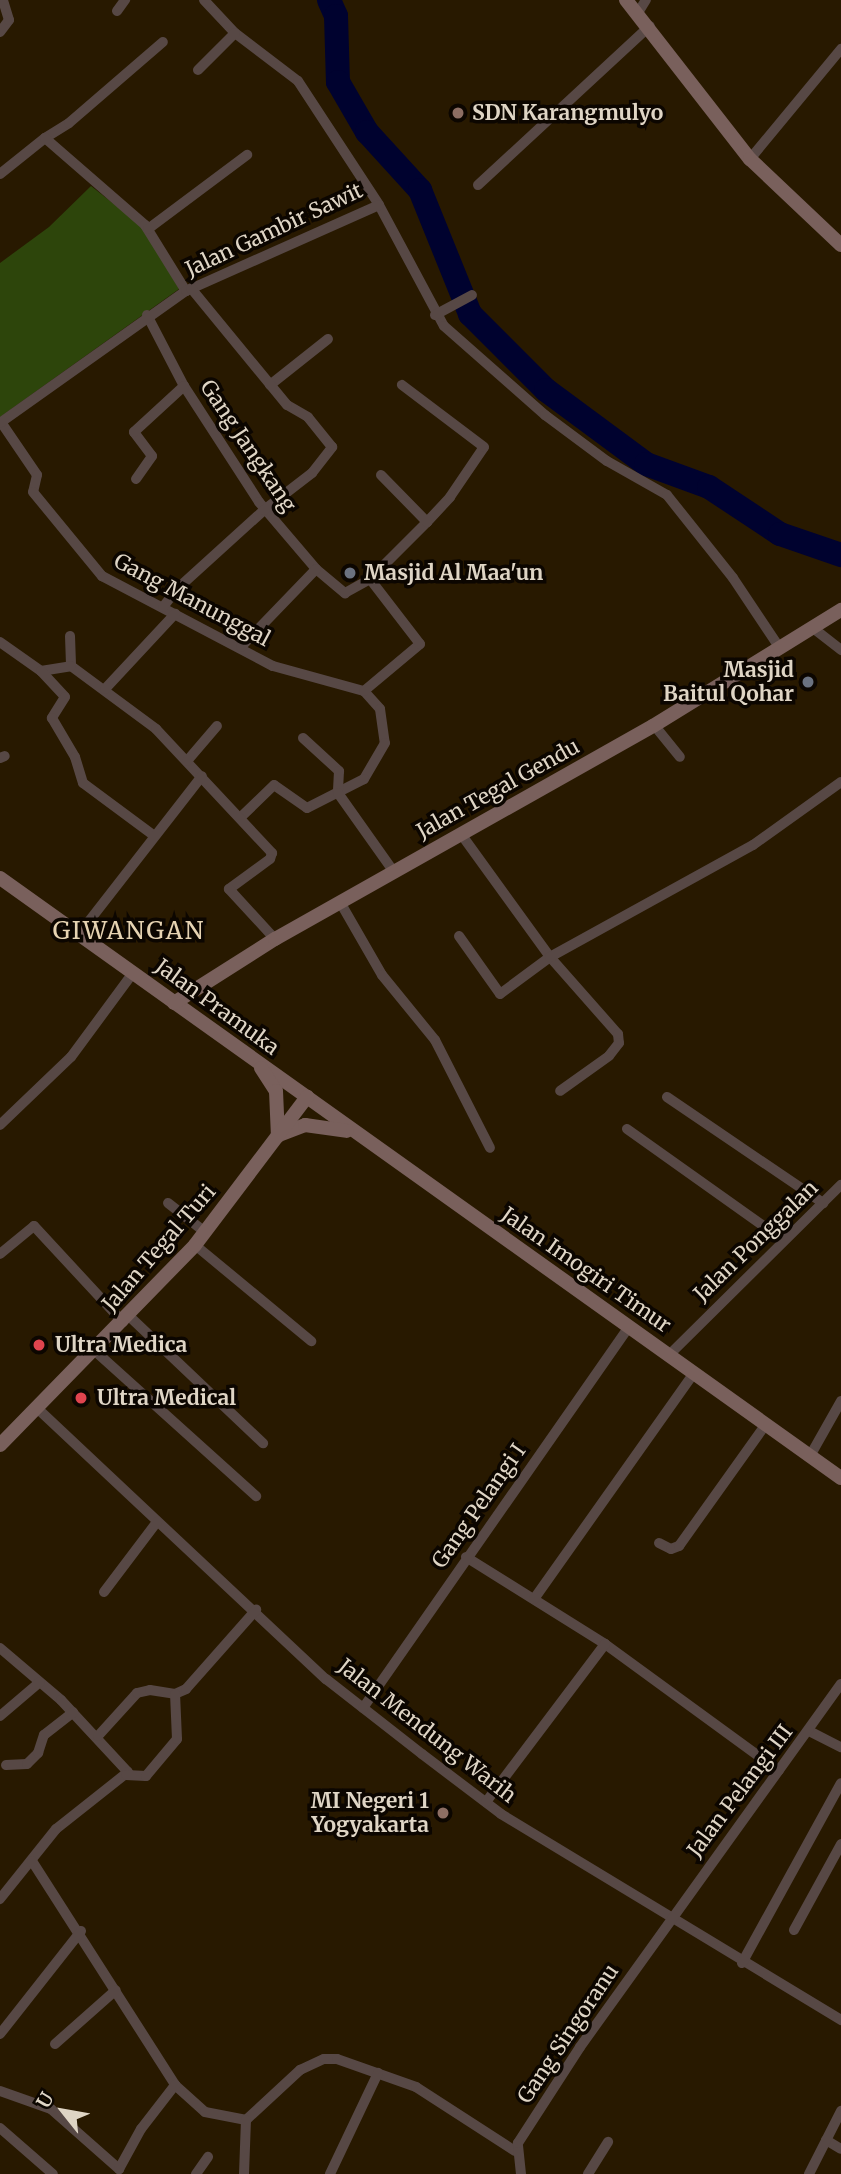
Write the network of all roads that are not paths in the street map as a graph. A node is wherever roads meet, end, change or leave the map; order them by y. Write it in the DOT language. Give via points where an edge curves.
graph roads {
  1 [pos="3,0"];
  2 [pos="125,0"];
  3 [pos="204,0"];
  4 [pos="626,0"];
  5 [pos="642,6"];
  6 [pos="117,11"];
  7 [pos="650,26"];
  8 [pos="0,32"];
  9 [pos="236,33"];
  10 [pos="163,42"];
  11 [pos="841,49"];
  12 [pos="831,63"];
  13 [pos="198,70"];
  14 [pos="841,72"];
  15 [pos="45,138"];
  16 [pos="247,155"];
  17 [pos="750,159"];
  18 [pos="0,174"];
  19 [pos="478,185"];
  20 [pos="379,205"];
  21 [pos="148,229"];
  22 [pos="841,245"];
  23 [pos="188,290"];
  24 [pos="471,296"];
  25 [pos="437,314"];
  26 [pos="147,315"];
  27 [pos="328,339"];
  28 [pos="270,385"];
  29 [pos="402,385"];
  30 [pos="184,386"];
  31 [pos="1,423"];
  32 [pos="381,475"];
  33 [pos="136,479"];
  34 [pos="264,510"];
  35 [pos="427,522"];
  36 [pos="316,569"];
  37 [pos="370,579"];
  38 [pos="163,607"];
  39 [pos="175,614"];
  40 [pos="838,614"];
  41 [pos="813,628"];
  42 [pos="69,636"];
  43 [pos="0,642"];
  44 [pos="779,647"];
  45 [pos="241,648"];
  46 [pos="841,650"];
  47 [pos="71,666"];
  48 [pos="41,671"];
  49 [pos="105,689"];
  50 [pos="364,691"];
  51 [pos="654,725"];
  52 [pos="217,726"];
  53 [pos="303,738"];
  54 [pos="680,757"];
  55 [pos="187,761"];
  56 [pos="202,776"];
  57 [pos="841,782"];
  58 [pos="338,793"];
  59 [pos="240,818"];
  60 [pos="152,834"];
  61 [pos="461,834"];
  62 [pos="394,872"];
  63 [pos="0,878"];
  64 [pos="340,902"];
  65 [pos="79,934"];
  66 [pos="459,936"];
  67 [pos="275,939"];
  68 [pos="550,957"];
  69 [pos="133,973"];
  70 [pos="174,1003"];
  71 [pos="256,1061"];
  72 [pos="560,1091"];
  73 [pos="307,1097"];
  74 [pos="667,1097"];
  75 [pos="0,1125"];
  76 [pos="626,1129"];
  77 [pos="359,1134"];
  78 [pos="278,1136"];
  79 [pos="489,1148"];
  80 [pos="841,1185"];
  81 [pos="168,1203"];
  82 [pos="823,1203"];
  83 [pos="205,1232"];
  84 [pos="783,1240"];
  85 [pos="195,1245"];
  86 [pos="0,1254"];
  87 [pos="126,1319"];
  88 [pos="629,1326"];
  89 [pos="312,1341"];
  90 [pos="95,1350"];
  91 [pos="669,1355"];
  92 [pos="694,1373"];
  93 [pos="841,1401"];
  94 [pos="38,1409"];
  95 [pos="766,1424"];
  96 [pos="263,1443"];
  97 [pos="0,1446"];
  98 [pos="810,1455"];
  99 [pos="841,1478"];
  100 [pos="256,1496"];
  101 [pos="157,1522"];
  102 [pos="659,1543"];
  103 [pos="466,1558"];
  104 [pos="103,1592"];
  105 [pos="534,1600"];
  106 [pos="256,1610"];
  107 [pos="606,1644"];
  108 [pos="0,1648"];
  109 [pos="40,1682"];
  110 [pos="841,1684"];
  111 [pos="175,1694"];
  112 [pos="363,1708"];
  113 [pos="74,1712"];
  114 [pos="0,1716"];
  115 [pos="809,1731"];
  116 [pos="97,1736"];
  117 [pos="841,1748"];
  118 [pos="6,1765"];
  119 [pos="779,1770"];
  120 [pos="126,1775"];
  121 [pos="841,1783"];
  122 [pos="485,1802"];
  123 [pos="841,1844"];
  124 [pos="33,1861"];
  125 [pos="0,1899"];
  126 [pos="670,1920"];
  127 [pos="794,1930"];
  128 [pos="81,1931"];
  129 [pos="742,1963"];
  130 [pos="116,1990"];
  131 [pos="841,2020"];
  132 [pos="0,2034"];
  133 [pos="55,2044"];
  134 [pos="378,2073"];
  135 [pos="175,2085"];
  136 [pos="1,2096"];
  137 [pos="841,2110"];
  138 [pos="246,2120"];
  139 [pos="0,2128"];
  140 [pos="826,2140"];
  141 [pos="608,2142"];
  142 [pos="841,2149"];
  143 [pos="516,2151"];
  144 [pos="208,2157"];
  145 [pos="117,2171"];
  146 [pos="53,2174"];
  147 [pos="196,2174"];
  148 [pos="244,2174"];
  149 [pos="330,2174"];
  150 [pos="521,2174"];
  151 [pos="588,2174"];
  152 [pos="809,2174"];
  1 -- 8 [label="street" via="9,20"];
  2 -- 6 [label="street"];
  3 -- 9 [label="street, Jalan Gambir Sawit"];
  4 -- 5 [label="main road"];
  5 -- 7 [label="main road"];
  7 -- 17 [label="main road"];
  7 -- 19 [label="street"];
  9 -- 13 [label="street"];
  9 -- 20 [label="street, Jalan Gambir Sawit" via="298,80"];
  10 -- 15 [label="street" via="69,123"];
  11 -- 12 [label="street"];
  12 -- 14 [label="street"];
  12 -- 17 [label="street"];
  15 -- 18 [label="street"];
  15 -- 21 [label="street"];
  16 -- 21 [label="street"];
  17 -- 22 [label="main road"];
  20 -- 23 [label="street, Jalan Gambir Sawit"];
  20 -- 25 [label="street"];
  21 -- 23 [label="street"];
  23 -- 26 [label="street, Jalan Gambir Sawit"];
  23 -- 28 [label="street"];
  24 -- 25 [label="street"];
  25 -- 44 [label="street" via="545,415 607,461 667,495 733,578"];
  26 -- 30 [label="street, Gang Jangkang"];
  26 -- 31 [label="street, Jalan Gambir Sawit"];
  27 -- 28 [label="street"];
  28 -- 34 [label="street" via="294,412 308,417 330,443 331,453"];
  29 -- 35 [label="street" via="485,445"];
  30 -- 33 [label="street" via="134,432 152,456"];
  30 -- 34 [label="street, Gang Jangkang"];
  31 -- 38 [label="street, Gang Manunggal" via="37,475 33,492 84,558 102,576"];
  32 -- 35 [label="street"];
  34 -- 36 [label="street, Gang Jangkang"];
  34 -- 38 [label="street"];
  35 -- 37 [label="street"];
  36 -- 37 [label="street, Gang Jangkang" via="345,593"];
  36 -- 45 [label="street"];
  37 -- 50 [label="street" via="420,644"];
  38 -- 39 [label="street, Gang Manunggal"];
  39 -- 45 [label="street, Gang Manunggal"];
  39 -- 49 [label="street"];
  40 -- 41 [label="main road, Jalan Tegal Gendu"];
  41 -- 44 [label="main road, Jalan Tegal Gendu"];
  41 -- 46 [label="street"];
  42 -- 47 [label="street"];
  43 -- 48 [label="street"];
  44 -- 51 [label="main road, Jalan Tegal Gendu"];
  45 -- 50 [label="street, Gang Manunggal" via="273,666"];
  47 -- 48 [label="street"];
  47 -- 49 [label="street"];
  48 -- 60 [label="street" via="65,697 52,718 75,757 83,783"];
  49 -- 55 [label="street" via="129,705"];
  50 -- 58 [label="street" via="380,709 385,743 364,779"];
  51 -- 54 [label="street"];
  51 -- 61 [label="main road, Jalan Tegal Gendu"];
  52 -- 55 [label="street"];
  53 -- 58 [label="street" via="339,771"];
  55 -- 56 [label="street"];
  56 -- 59 [label="street"];
  56 -- 60 [label="street"];
  57 -- 68 [label="street" via="753,845"];
  58 -- 59 [label="street" via="332,792 307,808 277,784"];
  58 -- 62 [label="street"];
  59 -- 67 [label="street" via="272,856 229,889"];
  60 -- 65 [label="street"];
  61 -- 62 [label="main road, Jalan Tegal Gendu"];
  61 -- 68 [label="street"];
  62 -- 64 [label="main road, Jalan Tegal Gendu"];
  63 -- 65 [label="main road, Jalan Pramuka"];
  64 -- 67 [label="main road, Jalan Tegal Gendu"];
  64 -- 79 [label="street" via="382,975 435,1040"];
  65 -- 69 [label="main road, Jalan Pramuka"];
  66 -- 68 [label="street" via="500,994"];
  67 -- 70 [label="main road, Jalan Tegal Gendu"];
  68 -- 72 [label="street" via="619,1039 609,1056"];
  69 -- 70 [label="main road, Jalan Pramuka"];
  69 -- 75 [label="street" via="71,1057"];
  70 -- 71 [label="main road, Jalan Pramuka"];
  71 -- 73 [label="main road, Jalan Pramuka"];
  71 -- 78 [label="main road" via="276,1091"];
  73 -- 77 [label="main road, Jalan Imogiri Timur"];
  73 -- 78 [label="main road, Jalan Tegal Turi"];
  74 -- 82 [label="street"];
  76 -- 84 [label="street"];
  77 -- 78 [label="main road" via="330,1125 305,1125"];
  77 -- 88 [label="main road, Jalan Imogiri Timur"];
  78 -- 83 [label="main road, Jalan Tegal Turi"];
  80 -- 82 [label="street, Jalan Ponggalan"];
  81 -- 83 [label="street"];
  82 -- 84 [label="street, Jalan Ponggalan"];
  83 -- 85 [label="main road, Jalan Tegal Turi"];
  84 -- 91 [label="street, Jalan Ponggalan"];
  85 -- 87 [label="main road, Jalan Tegal Turi"];
  85 -- 89 [label="street"];
  86 -- 87 [label="street" via="34,1226"];
  87 -- 90 [label="main road, Jalan Tegal Turi"];
  87 -- 96 [label="street"];
  88 -- 91 [label="main road, Jalan Imogiri Timur"];
  88 -- 103 [label="street, Gang Pelangi I"];
  90 -- 94 [label="main road, Jalan Tegal Turi"];
  90 -- 100 [label="street"];
  91 -- 92 [label="main road, Jalan Imogiri Timur"];
  92 -- 95 [label="main road, Jalan Imogiri Timur"];
  92 -- 105 [label="street"];
  93 -- 98 [label="street"];
  94 -- 97 [label="main road, Jalan Tegal Turi"];
  94 -- 101 [label="street, Jalan Mendung Warih"];
  95 -- 98 [label="main road, Jalan Imogiri Timur"];
  95 -- 102 [label="street" via="679,1546 671,1549"];
  98 -- 99 [label="main road, Jalan Imogiri Timur"];
  101 -- 104 [label="street"];
  101 -- 106 [label="street, Jalan Mendung Warih"];
  103 -- 105 [label="street"];
  103 -- 112 [label="street, Gang Pelangi I"];
  105 -- 107 [label="street"];
  106 -- 111 [label="street" via="186,1689"];
  106 -- 112 [label="street, Jalan Mendung Warih"];
  107 -- 119 [label="street"];
  107 -- 122 [label="street"];
  108 -- 109 [label="street"];
  109 -- 113 [label="street"];
  109 -- 114 [label="street"];
  110 -- 115 [label="street, Jalan Pelangi III"];
  111 -- 116 [label="street" via="137,1693"];
  111 -- 120 [label="street" via="177,1740 146,1776"];
  112 -- 122 [label="street, Jalan Mendung Warih"];
  113 -- 116 [label="street"];
  113 -- 118 [label="street" via="44,1735 38,1753 27,1764"];
  115 -- 117 [label="street"];
  115 -- 119 [label="street, Jalan Pelangi III"];
  116 -- 120 [label="street" via="127,1767"];
  119 -- 126 [label="street, Jalan Pelangi III"];
  120 -- 124 [label="street" via="52,1833"];
  121 -- 129 [label="street"];
  122 -- 126 [label="street, Jalan Mendung Warih"];
  123 -- 127 [label="street"];
  124 -- 125 [label="street"];
  124 -- 128 [label="street"];
  126 -- 129 [label="street, Jalan Mendung Warih"];
  126 -- 143 [label="street, Gang Singoranu" via="580,2047"];
  128 -- 130 [label="street"];
  128 -- 132 [label="street"];
  129 -- 131 [label="street, Jalan Mendung Warih"];
  130 -- 133 [label="street"];
  130 -- 135 [label="street"];
  134 -- 138 [label="street" via="324,2059 300,2070"];
  134 -- 143 [label="street" via="416,2087"];
  134 -- 149 [label="street"];
  135 -- 138 [label="street" via="205,2112"];
  135 -- 145 [label="street" via="141,2129"];
  136 -- 145 [label="street" via="31,2099 51,2109"];
  137 -- 140 [label="street"];
  138 -- 148 [label="street"];
  139 -- 146 [label="street"];
  140 -- 142 [label="street"];
  140 -- 152 [label="street"];
  141 -- 151 [label="street"];
  143 -- 150 [label="street"];
  144 -- 147 [label="street"];
}
